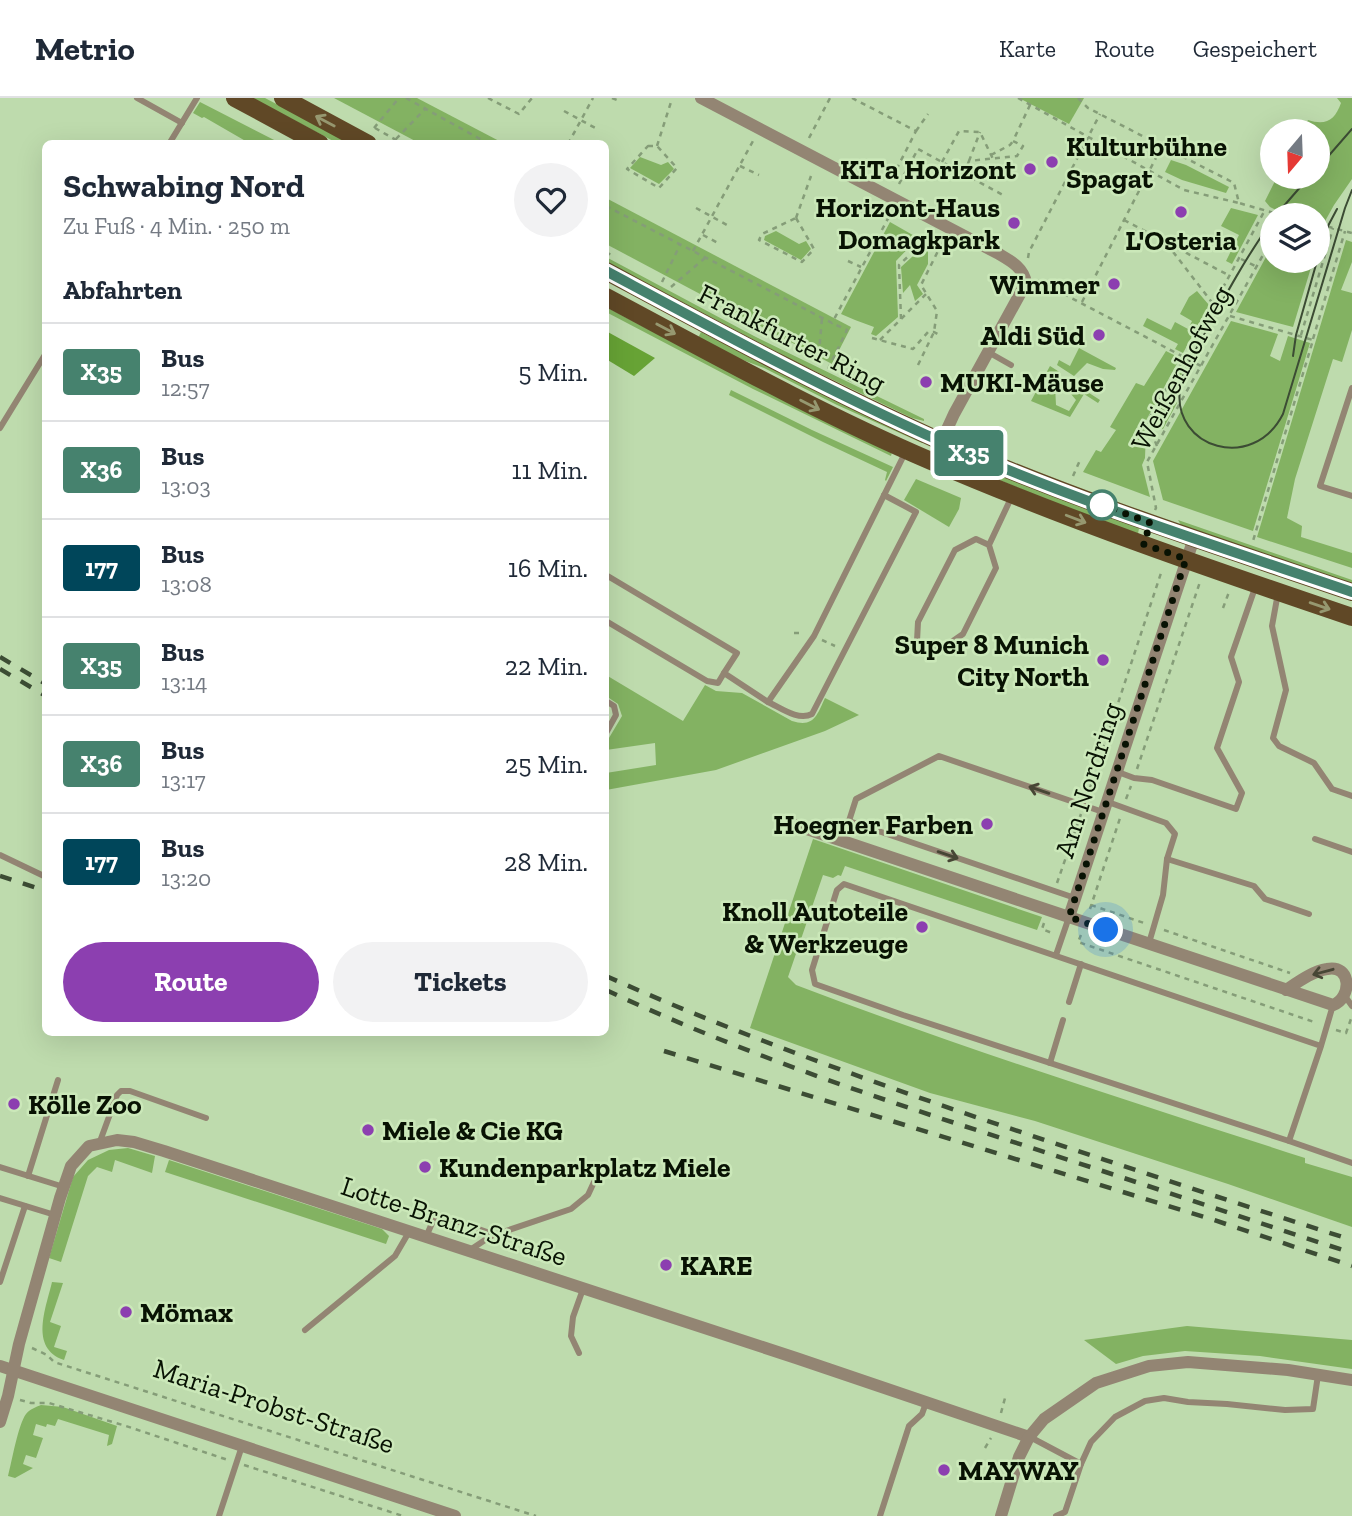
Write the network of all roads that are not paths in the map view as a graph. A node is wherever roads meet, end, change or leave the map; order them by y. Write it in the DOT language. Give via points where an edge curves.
graph roads {
  1 [pos="137,98"];
  2 [pos="197,98"];
  3 [pos="235,98"];
  4 [pos="283,98"];
  5 [pos="701,98"];
  6 [pos="182,122"];
  7 [pos="371,136"];
  8 [pos="300,138"];
  9 [pos="171,140"];
  10 [pos="611,265"];
  11 [pos="609,299"];
  12 [pos="988,352"];
  13 [pos="42,360"];
  14 [pos="1011,365"];
  15 [pos="1352,388"];
  16 [pos="0,428"];
  17 [pos="941,441"];
  18 [pos="907,451"];
  19 [pos="932,462"];
  20 [pos="1013,494"];
  21 [pos="884,495"];
  22 [pos="1352,496"];
  23 [pos="1194,538"];
  24 [pos="989,545"];
  25 [pos="1186,559"];
  26 [pos="609,577"];
  27 [pos="1256,584"];
  28 [pos="1278,592"];
  29 [pos="1352,592"];
  30 [pos="1352,617"];
  31 [pos="609,623"];
  32 [pos="724,674"];
  33 [pos="768,702"];
  34 [pos="609,703"];
  35 [pos="609,728"];
  36 [pos="1117,772"];
  37 [pos="1352,796"];
  38 [pos="1105,807"];
  39 [pos="792,824"];
  40 [pos="1315,839"];
  41 [pos="1352,852"];
  42 [pos="0,855"];
  43 [pos="1167,859"];
  44 [pos="42,875"];
  45 [pos="1075,899"];
  46 [pos="1308,914"];
  47 [pos="1069,917"];
  48 [pos="1149,945"];
  49 [pos="1056,955"];
  50 [pos="1081,964"];
  51 [pos="1286,990"];
  52 [pos="1069,1002"];
  53 [pos="1350,1002"];
  54 [pos="1333,1005"];
  55 [pos="1063,1020"];
  56 [pos="1321,1046"];
  57 [pos="1050,1063"];
  58 [pos="58,1080"];
  59 [pos="206,1118"];
  60 [pos="1289,1141"];
  61 [pos="99,1144"];
  62 [pos="1352,1163"];
  63 [pos="0,1167"];
  64 [pos="28,1176"];
  65 [pos="594,1182"];
  66 [pos="64,1187"];
  67 [pos="0,1198"];
  68 [pos="25,1206"];
  69 [pos="55,1216"];
  70 [pos="409,1232"];
  71 [pos="491,1236"];
  72 [pos="426,1237"];
  73 [pos="469,1252"];
  74 [pos="0,1282"];
  75 [pos="583,1289"];
  76 [pos="305,1330"];
  77 [pos="579,1353"];
  78 [pos="0,1366"];
  79 [pos="13,1371"];
  80 [pos="1318,1375"];
  81 [pos="1352,1380"];
  82 [pos="926,1403"];
  83 [pos="0,1423"];
  84 [pos="1029,1437"];
  85 [pos="242,1446"];
  86 [pos="1081,1464"];
  87 [pos="219,1516"];
  88 [pos="455,1516"];
  89 [pos="880,1516"];
  90 [pos="1001,1516"];
  91 [pos="1056,1516"];
  1 -- 6 [label="lane"];
  2 -- 6 [label="lane"];
  3 -- 8 [label="main road"];
  7 -- 4 [label="main road, one-way"];
  5 -- 12 [label="street" via="1017,266 1026,282"];
  6 -- 9 [label="lane"];
  10 -- 17 [label="main road, Frankfurter Ring" via="795,371"];
  11 -- 18 [label="main road, Frankfurter Ring, one-way"];
  12 -- 14 [label="lane"];
  12 -- 17 [label="street"];
  13 -- 16 [label="lane"];
  15 -- 22 [label="lane" via="1320,486"];
  17 -- 19 [label="street"];
  17 -- 23 [label="main road, Frankfurter Ring"];
  18 -- 19 [label="main road, Frankfurter Ring"];
  18 -- 21 [label="lane"];
  19 -- 20 [label="main road, Frankfurter Ring"];
  20 -- 24 [label="lane"];
  20 -- 25 [label="main road, Frankfurter Ring, one-way"];
  21 -- 33 [label="lane" via="814,636"];
  21 -- 33 [label="lane" via="916,512 812,714 799,716"];
  23 -- 25 [label="street, Am Nordring"];
  23 -- 29 [label="main road, Frankfurter Ring"];
  24 -- 24 [label="lane" via="996,568 963,634 937,652 917,641 918,622 956,550 976,539"];
  25 -- 27 [label="main road, Frankfurter Ring"];
  25 -- 36 [label="street, Am Nordring"];
  26 -- 32 [label="lane" via="737,653"];
  27 -- 28 [label="main road, Frankfurter Ring"];
  27 -- 36 [label="lane" via="1231,657 1238,682 1217,748 1242,793 1236,809"];
  28 -- 30 [label="main road, Frankfurter Ring, one-way"];
  28 -- 37 [label="lane" via="1272,626 1286,690 1273,738 1279,746 1314,764 1332,789"];
  31 -- 32 [label="lane" via="707,681 718,683"];
  32 -- 33 [label="lane"];
  34 -- 35 [label="lane" via="616,715"];
  36 -- 38 [label="street, Am Nordring"];
  38 -- 43 [label="lane" via="1166,823 1175,834"];
  38 -- 45 [label="street, Am Nordring"];
  38 -- 45 [label="lane, one-way" via="1084,806 939,756 856,799 849,821"];
  39 -- 47 [label="street"];
  40 -- 41 [label="lane"];
  42 -- 44 [label="lane"];
  43 -- 46 [label="lane" via="1254,886 1265,899"];
  43 -- 48 [label="lane"];
  45 -- 47 [label="street, Am Nordring"];
  47 -- 48 [label="street"];
  47 -- 49 [label="lane"];
  48 -- 51 [label="street"];
  49 -- 50 [label="lane"];
  49 -- 57 [label="lane" via="844,884 837,890 812,970 815,984"];
  50 -- 52 [label="lane"];
  50 -- 56 [label="lane"];
  53 -- 51 [label="street, one-way" via="1350,981 1338,969 1318,972"];
  51 -- 54 [label="street"];
  53 -- 54 [label="street"];
  54 -- 56 [label="lane"];
  55 -- 57 [label="lane"];
  56 -- 60 [label="lane"];
  57 -- 60 [label="lane"];
  58 -- 64 [label="lane"];
  59 -- 61 [label="lane" via="121,1091"];
  60 -- 62 [label="lane"];
  61 -- 66 [label="street" via="89,1146 71,1166"];
  61 -- 70 [label="street, Lotte-Branz-Straße" via="134,1142"];
  63 -- 64 [label="lane"];
  64 -- 66 [label="lane"];
  65 -- 71 [label="lane" via="588,1195 571,1209"];
  66 -- 69 [label="street"];
  67 -- 68 [label="lane"];
  68 -- 69 [label="lane"];
  68 -- 74 [label="lane"];
  69 -- 79 [label="street"];
  70 -- 72 [label="street, Lotte-Branz-Straße"];
  70 -- 76 [label="lane" via="395,1256"];
  71 -- 72 [label="lane" via="436,1214"];
  71 -- 73 [label="lane"];
  72 -- 73 [label="street, Lotte-Branz-Straße"];
  73 -- 75 [label="street, Lotte-Branz-Straße"];
  75 -- 77 [label="lane" via="571,1336"];
  75 -- 82 [label="street, Lotte-Branz-Straße"];
  78 -- 79 [label="street, Maria-Probst-Straße"];
  79 -- 83 [label="street"];
  79 -- 85 [label="street, Maria-Probst-Straße"];
  80 -- 81 [label="street"];
  80 -- 84 [label="street" via="1188,1362 1149,1366 1096,1383 1044,1419"];
  80 -- 86 [label="lane" via="1313,1409 1164,1398 1145,1401 1099,1432"];
  82 -- 84 [label="street, Lotte-Branz-Straße"];
  82 -- 89 [label="lane" via="909,1426"];
  84 -- 86 [label="lane"];
  84 -- 90 [label="street"];
  85 -- 87 [label="lane"];
  85 -- 88 [label="street, Maria-Probst-Straße"];
  86 -- 91 [label="lane" via="1065,1512"];
}
